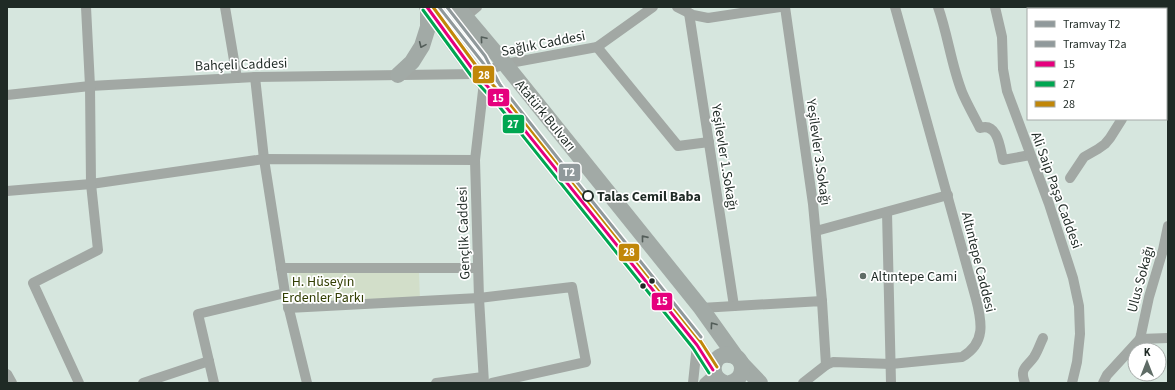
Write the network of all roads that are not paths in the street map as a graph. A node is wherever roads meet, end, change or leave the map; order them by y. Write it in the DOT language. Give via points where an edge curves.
graph roads {
  1 [pos="86,7"];
  2 [pos="225,7"];
  3 [pos="652,7"];
  4 [pos="677,7"];
  5 [pos="780,7"];
  6 [pos="785,7"];
  7 [pos="895,7"];
  8 [pos="938,7"];
  9 [pos="995,7"];
  10 [pos="427,8"];
  11 [pos="466,10"];
  12 [pos="689,13"];
  13 [pos="597,47"];
  14 [pos="505,64"];
  15 [pos="398,75"];
  16 [pos="255,77"];
  17 [pos="237,78"];
  18 [pos="480,78"];
  19 [pos="90,86"];
  20 [pos="7,95"];
  21 [pos="1121,120"];
  22 [pos="709,142"];
  23 [pos="1030,155"];
  24 [pos="264,160"];
  25 [pos="475,160"];
  26 [pos="1070,178"];
  27 [pos="91,184"];
  28 [pos="7,191"];
  29 [pos="948,195"];
  30 [pos="887,212"];
  31 [pos="1168,226"];
  32 [pos="816,231"];
  33 [pos="281,268"];
  34 [pos="478,268"];
  35 [pos="285,293"];
  36 [pos="479,298"];
  37 [pos="822,300"];
  38 [pos="734,306"];
  39 [pos="288,308"];
  40 [pos="701,308"];
  41 [pos="1043,338"];
  42 [pos="1168,338"];
  43 [pos="1140,340"];
  44 [pos="697,345"];
  45 [pos="739,360"];
  46 [pos="209,361"];
  47 [pos="891,364"];
  48 [pos="826,365"];
  49 [pos="7,374"];
  50 [pos="717,379"];
  51 [pos="486,381"];
  52 [pos="12,383"];
  53 [pos="80,383"];
  54 [pos="142,383"];
  55 [pos="214,383"];
  56 [pos="307,383"];
  57 [pos="436,383"];
  58 [pos="693,383"];
  59 [pos="730,383"];
  60 [pos="760,383"];
  61 [pos="803,383"];
  62 [pos="891,383"];
  63 [pos="1024,383"];
  64 [pos="1072,383"];
  65 [pos="1103,383"];
  1 -- 19 [label="street"];
  2 -- 17 [label="street"];
  3 -- 13 [label="street, Sağlık Caddesi"];
  4 -- 12 [label="street"];
  5 -- 12 [label="street" via="708,18"];
  6 -- 32 [label="street, Yeşilevler 3.Sokağı"];
  7 -- 29 [label="street, Altıntepe Caddesi"];
  8 -- 23 [label="street" via="962,92 980,128 988,127 995,133 1003,160"];
  9 -- 23 [label="street, Ali Saip Paşa Caddesi" via="1002,37 1007,91"];
  10 -- 15 [label="main road, one-way" via="428,27 422,46 412,62"];
  10 -- 18 [label="main road, Atatürk Bulvarı"];
  14 -- 11 [label="main road, Atatürk Bulvarı, one-way"];
  12 -- 22 [label="street, Yeşilevler 1.Sokağı"];
  13 -- 14 [label="street, Sağlık Caddesi"];
  13 -- 22 [label="street" via="678,146"];
  14 -- 18 [label="street, Sağlık Caddesi"];
  40 -- 14 [label="main road, Atatürk Bulvarı, one-way"];
  15 -- 16 [label="street, Bahçeli Caddesi"];
  15 -- 18 [label="street, Bahçeli Caddesi"];
  16 -- 17 [label="street, Bahçeli Caddesi"];
  16 -- 24 [label="street"];
  17 -- 19 [label="street, Bahçeli Caddesi"];
  18 -- 25 [label="street, Gençlik Caddesi"];
  18 -- 44 [label="main road, Atatürk Bulvarı"];
  19 -- 20 [label="street, Bahçeli Caddesi"];
  19 -- 27 [label="street"];
  21 -- 26 [label="street" via="1105,144 1084,157"];
  22 -- 38 [label="street, Yeşilevler 1.Sokağı"];
  23 -- 64 [label="street, Ali Saip Paşa Caddesi" via="1051,211 1076,292 1080,334"];
  24 -- 25 [label="street"];
  24 -- 27 [label="street"];
  24 -- 33 [label="street"];
  25 -- 34 [label="street, Gençlik Caddesi"];
  27 -- 28 [label="street"];
  27 -- 53 [label="street" via="98,250 33,283"];
  29 -- 30 [label="street"];
  29 -- 47 [label="street, Altıntepe Caddesi" via="979,311 980,336 972,351 962,357"];
  30 -- 32 [label="street"];
  30 -- 47 [label="street"];
  31 -- 43 [label="street, Ulus Sokağı"];
  32 -- 37 [label="street, Yeşilevler 3.Sokağı"];
  33 -- 34 [label="street"];
  33 -- 35 [label="street"];
  34 -- 36 [label="street, Gençlik Caddesi"];
  35 -- 39 [label="street"];
  35 -- 46 [label="street" via="198,314"];
  36 -- 39 [label="street"];
  36 -- 51 [label="street, Gençlik Caddesi"];
  36 -- 51 [label="street" via="572,287 586,362"];
  37 -- 38 [label="street"];
  37 -- 48 [label="street, Yeşilevler 3.Sokağı"];
  38 -- 40 [label="street"];
  39 -- 56 [label="street"];
  45 -- 40 [label="main road, Atatürk Bulvarı, one-way"];
  41 -- 63 [label="street" via="1034,357 1024,368"];
  42 -- 43 [label="street"];
  43 -- 65 [label="street"];
  44 -- 50 [label="main road, Atatürk Bulvarı"];
  44 -- 58 [label="street"];
  45 -- 50 [label="main road" via="728,354 721,356 715,362"];
  45 -- 59 [label="main road" via="742,372 737,380"];
  45 -- 60 [label="main road, Atatürk Bulvarı"];
  46 -- 54 [label="street"];
  46 -- 55 [label="street"];
  47 -- 48 [label="street, Altıntepe Caddesi" via="833,362"];
  47 -- 62 [label="street"];
  48 -- 61 [label="street"];
  49 -- 52 [label="street"];
  51 -- 57 [label="street"];
}
